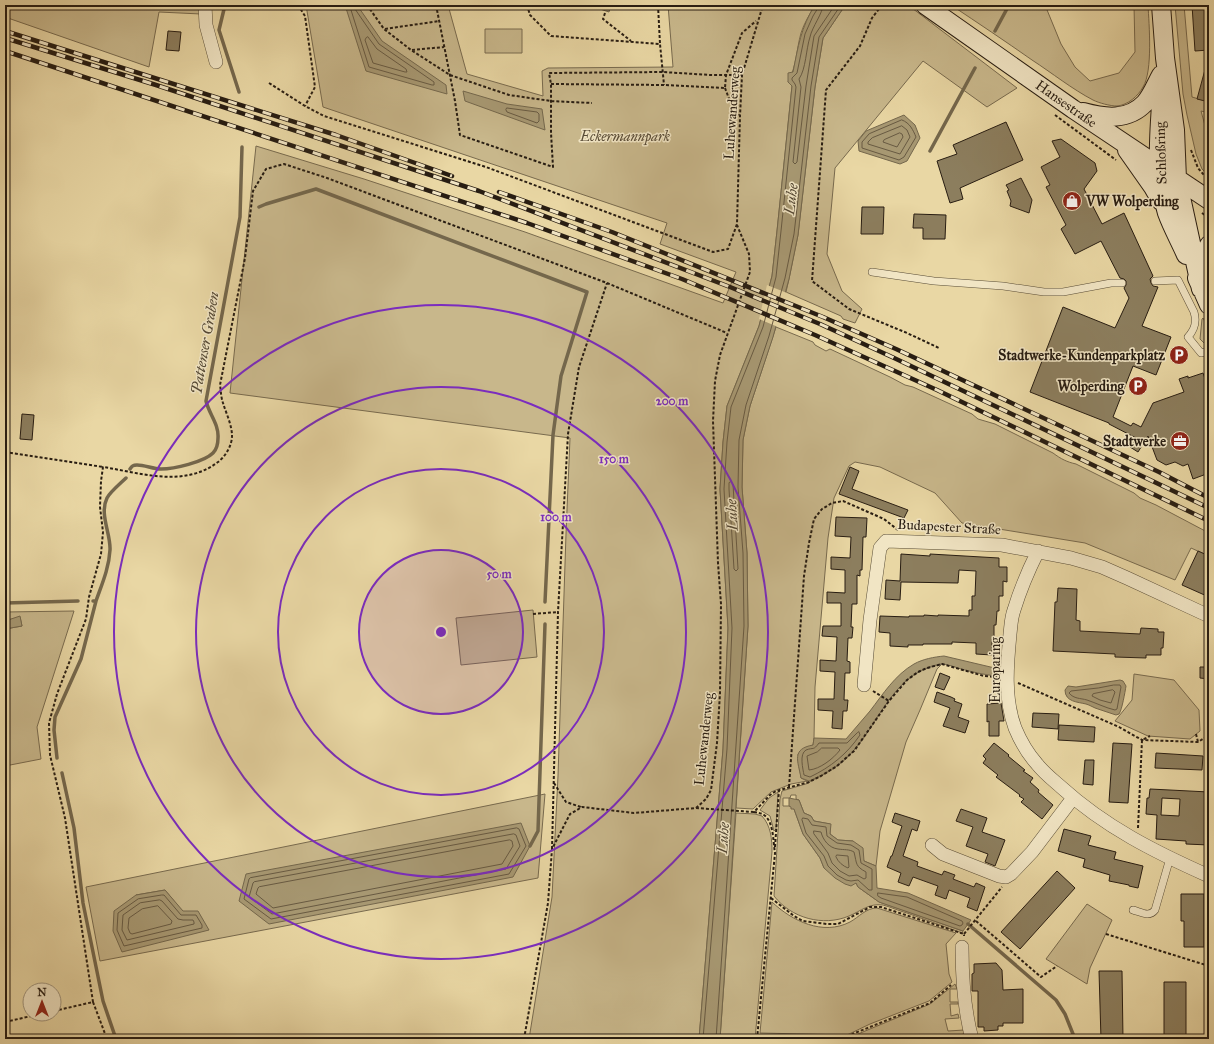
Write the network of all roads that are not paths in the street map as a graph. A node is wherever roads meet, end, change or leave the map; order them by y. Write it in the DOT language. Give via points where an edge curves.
graph roads {
  1 [pos="205,5"];
  2 [pos="925,5"];
  3 [pos="1161,5"];
  4 [pos="216,62"];
  5 [pos="1165,63"];
  6 [pos="1072,109"];
  7 [pos="1121,141"];
  8 [pos="1159,167"];
  9 [pos="1177,179"];
  10 [pos="1209,200"];
  11 [pos="1168,214"];
  12 [pos="1209,245"];
  13 [pos="872,272"];
  14 [pos="1155,281"];
  15 [pos="1122,283"];
  16 [pos="1200,283"];
  17 [pos="1209,305"];
  18 [pos="1209,351"];
  19 [pos="1038,551"];
  20 [pos="1209,616"];
  21 [pos="864,685"];
  22 [pos="1073,798"];
  23 [pos="932,845"];
  24 [pos="1170,858"];
  25 [pos="1209,876"];
  26 [pos="1133,910"];
  27 [pos="963,941"];
  28 [pos="972,1039"];
  1 -- 4 [label="street" via="206,24"];
  2 -- 6 [label="main road, Hansestraße"];
  3 -- 5 [label="main road, Schloßring"];
  5 -- 6 [label="main road" via="1150,96 1135,111 1116,117 1099,116"];
  5 -- 8 [label="main road, Schloßring"];
  5 -- 9 [label="main road, Schloßring" via="1175,130"];
  6 -- 7 [label="main road, Hansestraße"];
  7 -- 8 [label="main road, Hansestraße"];
  7 -- 11 [label="main road" via="1153,187"];
  8 -- 9 [label="main road, Hansestraße"];
  8 -- 11 [label="main road, Schloßring"];
  9 -- 10 [label="main road, Hansestraße"];
  9 -- 16 [label="main road, Schloßring"];
  11 -- 16 [label="main road, Schloßring"];
  12 -- 16 [label="main road" via="1204,254"];
  13 -- 15 [label="lane" via="1044,292 1063,292"];
  14 -- 18 [label="lane" via="1178,280 1196,317 1194,330 1188,337 1201,354"];
  16 -- 17 [label="main road, Schloßring"];
  19 -- 20 [label="street" via="1102,567"];
  19 -- 21 [label="street, Budapester Straße" via="1002,545 886,541 880,548"];
  19 -- 22 [label="street, Europaring" via="1023,582 1013,612 1009,649 1009,704 1015,728 1025,747 1037,764"];
  22 -- 23 [label="street" via="1032,852 1006,877 943,854"];
  22 -- 24 [label="street, Europaring" via="1119,831"];
  24 -- 25 [label="street, Europaring"];
  24 -- 26 [label="lane" via="1155,910 1148,915"];
  27 -- 28 [label="street" via="962,976"];
}
